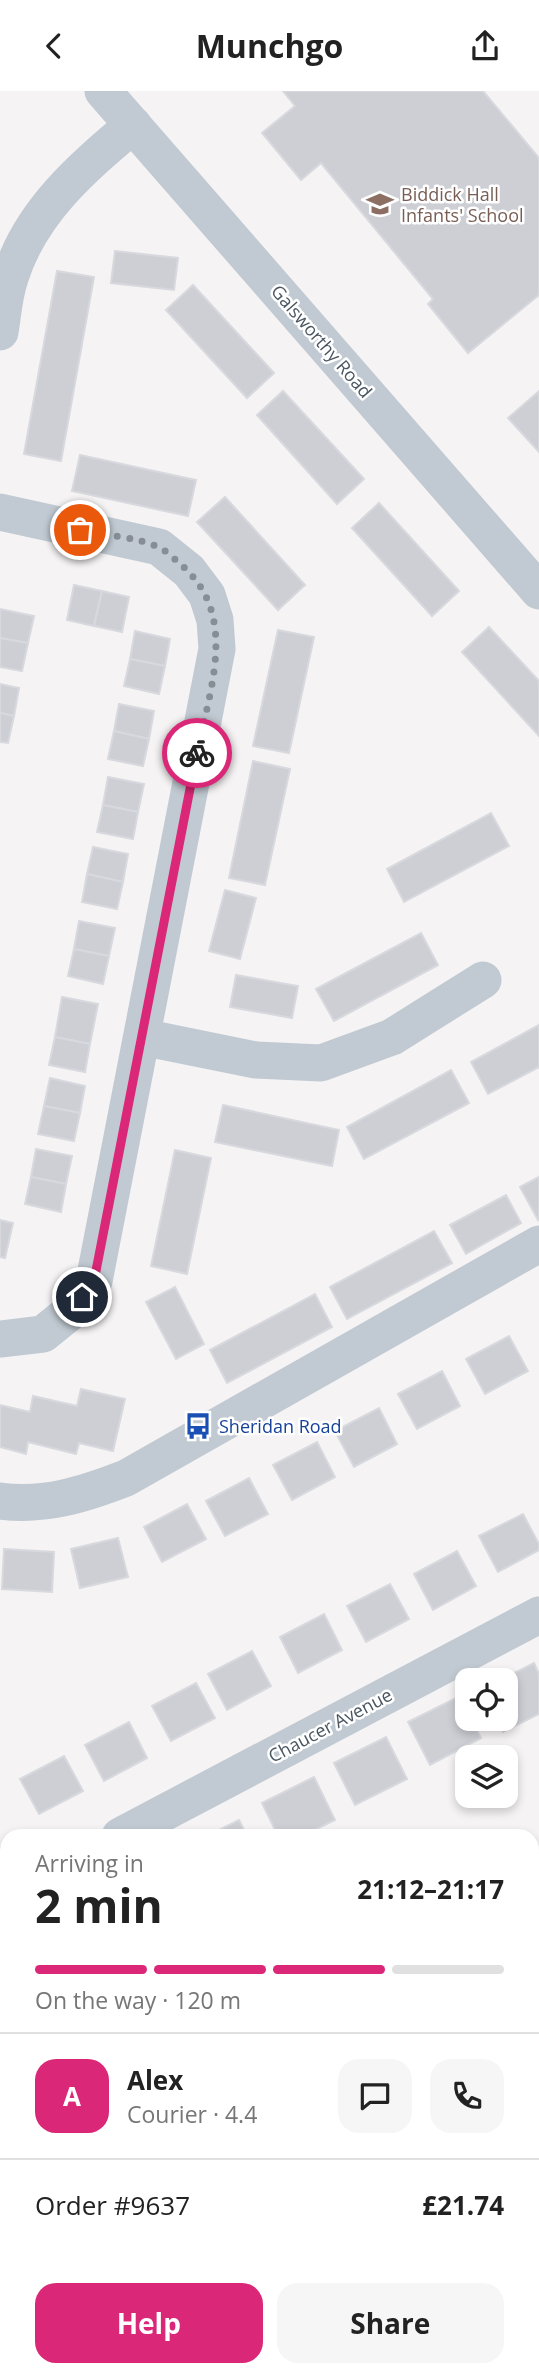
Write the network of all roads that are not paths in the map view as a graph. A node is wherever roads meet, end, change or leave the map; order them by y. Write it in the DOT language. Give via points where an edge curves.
graph roads {
  1 [pos="103,91"];
  2 [pos="133,125"];
  3 [pos="0,332"];
  4 [pos="0,512"];
  5 [pos="539,591"];
  6 [pos="483,980"];
  7 [pos="142,1037"];
  8 [pos="539,1244"];
  9 [pos="0,1339"];
  10 [pos="0,1501"];
  11 [pos="539,1615"];
  12 [pos="133,1829"];
  1 -- 2 [label="street, Galsworthy Road"];
  2 -- 3 [label="street" via="80,170 47,207 23,245 9,280"];
  2 -- 5 [label="street, Galsworthy Road"];
  4 -- 7 [label="street" via="159,547 189,571 207,595 215,620 217,649"];
  6 -- 7 [label="street" via="392,1037 321,1063 257,1060"];
  7 -- 9 [label="street" via="94,1281 69,1313 43,1333"];
  8 -- 10 [label="street" via="126,1478 75,1497"];
  11 -- 12 [label="street, Chaucer Avenue"];
}
